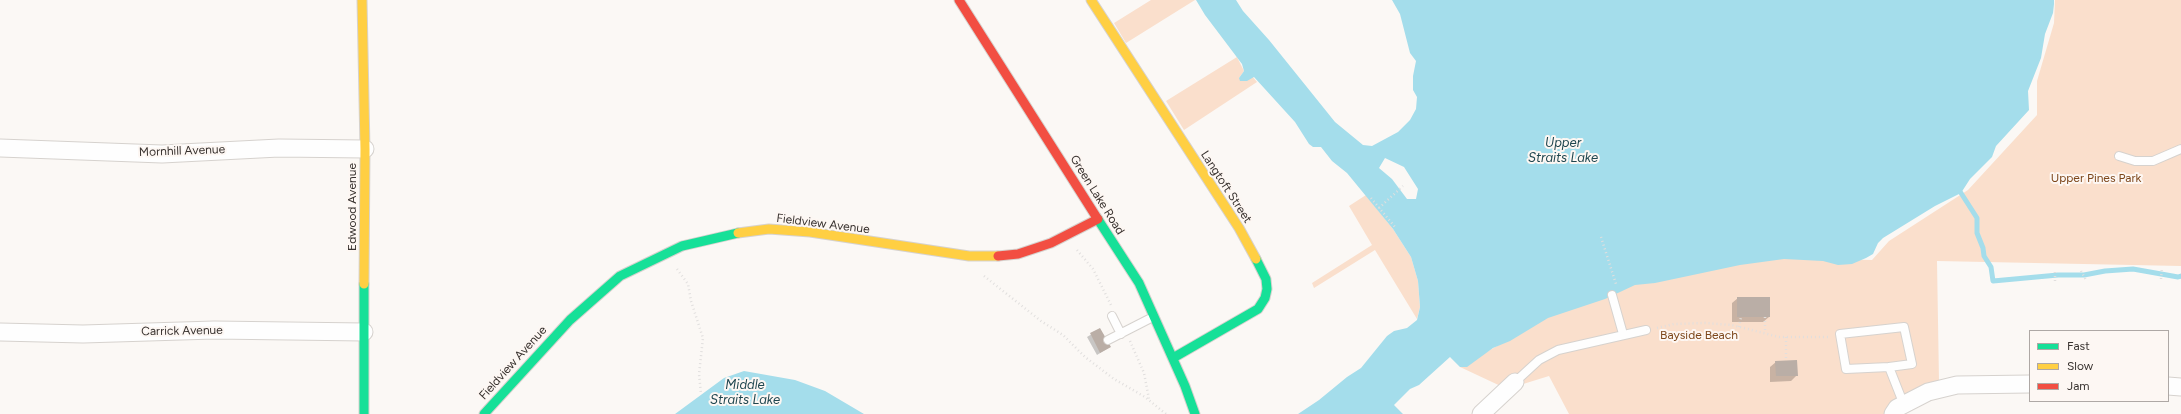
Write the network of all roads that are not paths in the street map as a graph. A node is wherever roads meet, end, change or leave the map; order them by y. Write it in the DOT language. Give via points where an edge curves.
graph roads {
  1 [pos="362,0"];
  2 [pos="959,0"];
  3 [pos="1091,0"];
  4 [pos="0,148"];
  5 [pos="365,149"];
  6 [pos="2181,149"];
  7 [pos="2119,156"];
  8 [pos="1098,219"];
  9 [pos="1612,295"];
  10 [pos="1112,316"];
  11 [pos="1154,316"];
  12 [pos="1646,330"];
  13 [pos="0,332"];
  14 [pos="364,332"];
  15 [pos="1121,334"];
  16 [pos="1623,334"];
  17 [pos="1108,340"];
  18 [pos="1173,358"];
  19 [pos="1889,367"];
  20 [pos="1515,382"];
  21 [pos="2029,384"];
  22 [pos="2169,386"];
  23 [pos="2181,387"];
  24 [pos="1898,409"];
  25 [pos="364,414"];
  26 [pos="484,414"];
  27 [pos="1195,414"];
  28 [pos="1481,414"];
  1 -- 5 [label="street, Edwood Avenue"];
  2 -- 8 [label="street, Green Lake Road"];
  3 -- 18 [label="street, Langtoft Street" via="1239,228 1266,279 1267,290 1258,309"];
  4 -- 5 [label="street, Mornhill Avenue" via="162,154 279,148"];
  5 -- 14 [label="street, Edwood Avenue"];
  6 -- 7 [label="lane" via="2153,161 2134,161"];
  8 -- 11 [label="street, Green Lake Road" via="1139,283"];
  8 -- 26 [label="street, Fieldview Avenue" via="1051,243 1018,254 991,257 969,256 810,232 769,229 729,234 682,246 620,276 570,320"];
  9 -- 16 [label="lane"];
  10 -- 15 [label="lane"];
  11 -- 15 [label="lane"];
  11 -- 18 [label="street, Green Lake Road"];
  12 -- 16 [label="lane"];
  13 -- 14 [label="street, Carrick Avenue"];
  14 -- 25 [label="street, Edwood Avenue"];
  15 -- 17 [label="lane"];
  16 -- 20 [label="lane" via="1558,350 1538,360"];
  18 -- 27 [label="street, Green Lake Road"];
  19 -- 19 [label="lane" via="1846,370 1840,334 1904,327 1912,364"];
  19 -- 24 [label="lane"];
  20 -- 28 [label="street"];
  21 -- 24 [label="street" via="1957,385 1928,392"];
  22 -- 23 [label="street"];
}
